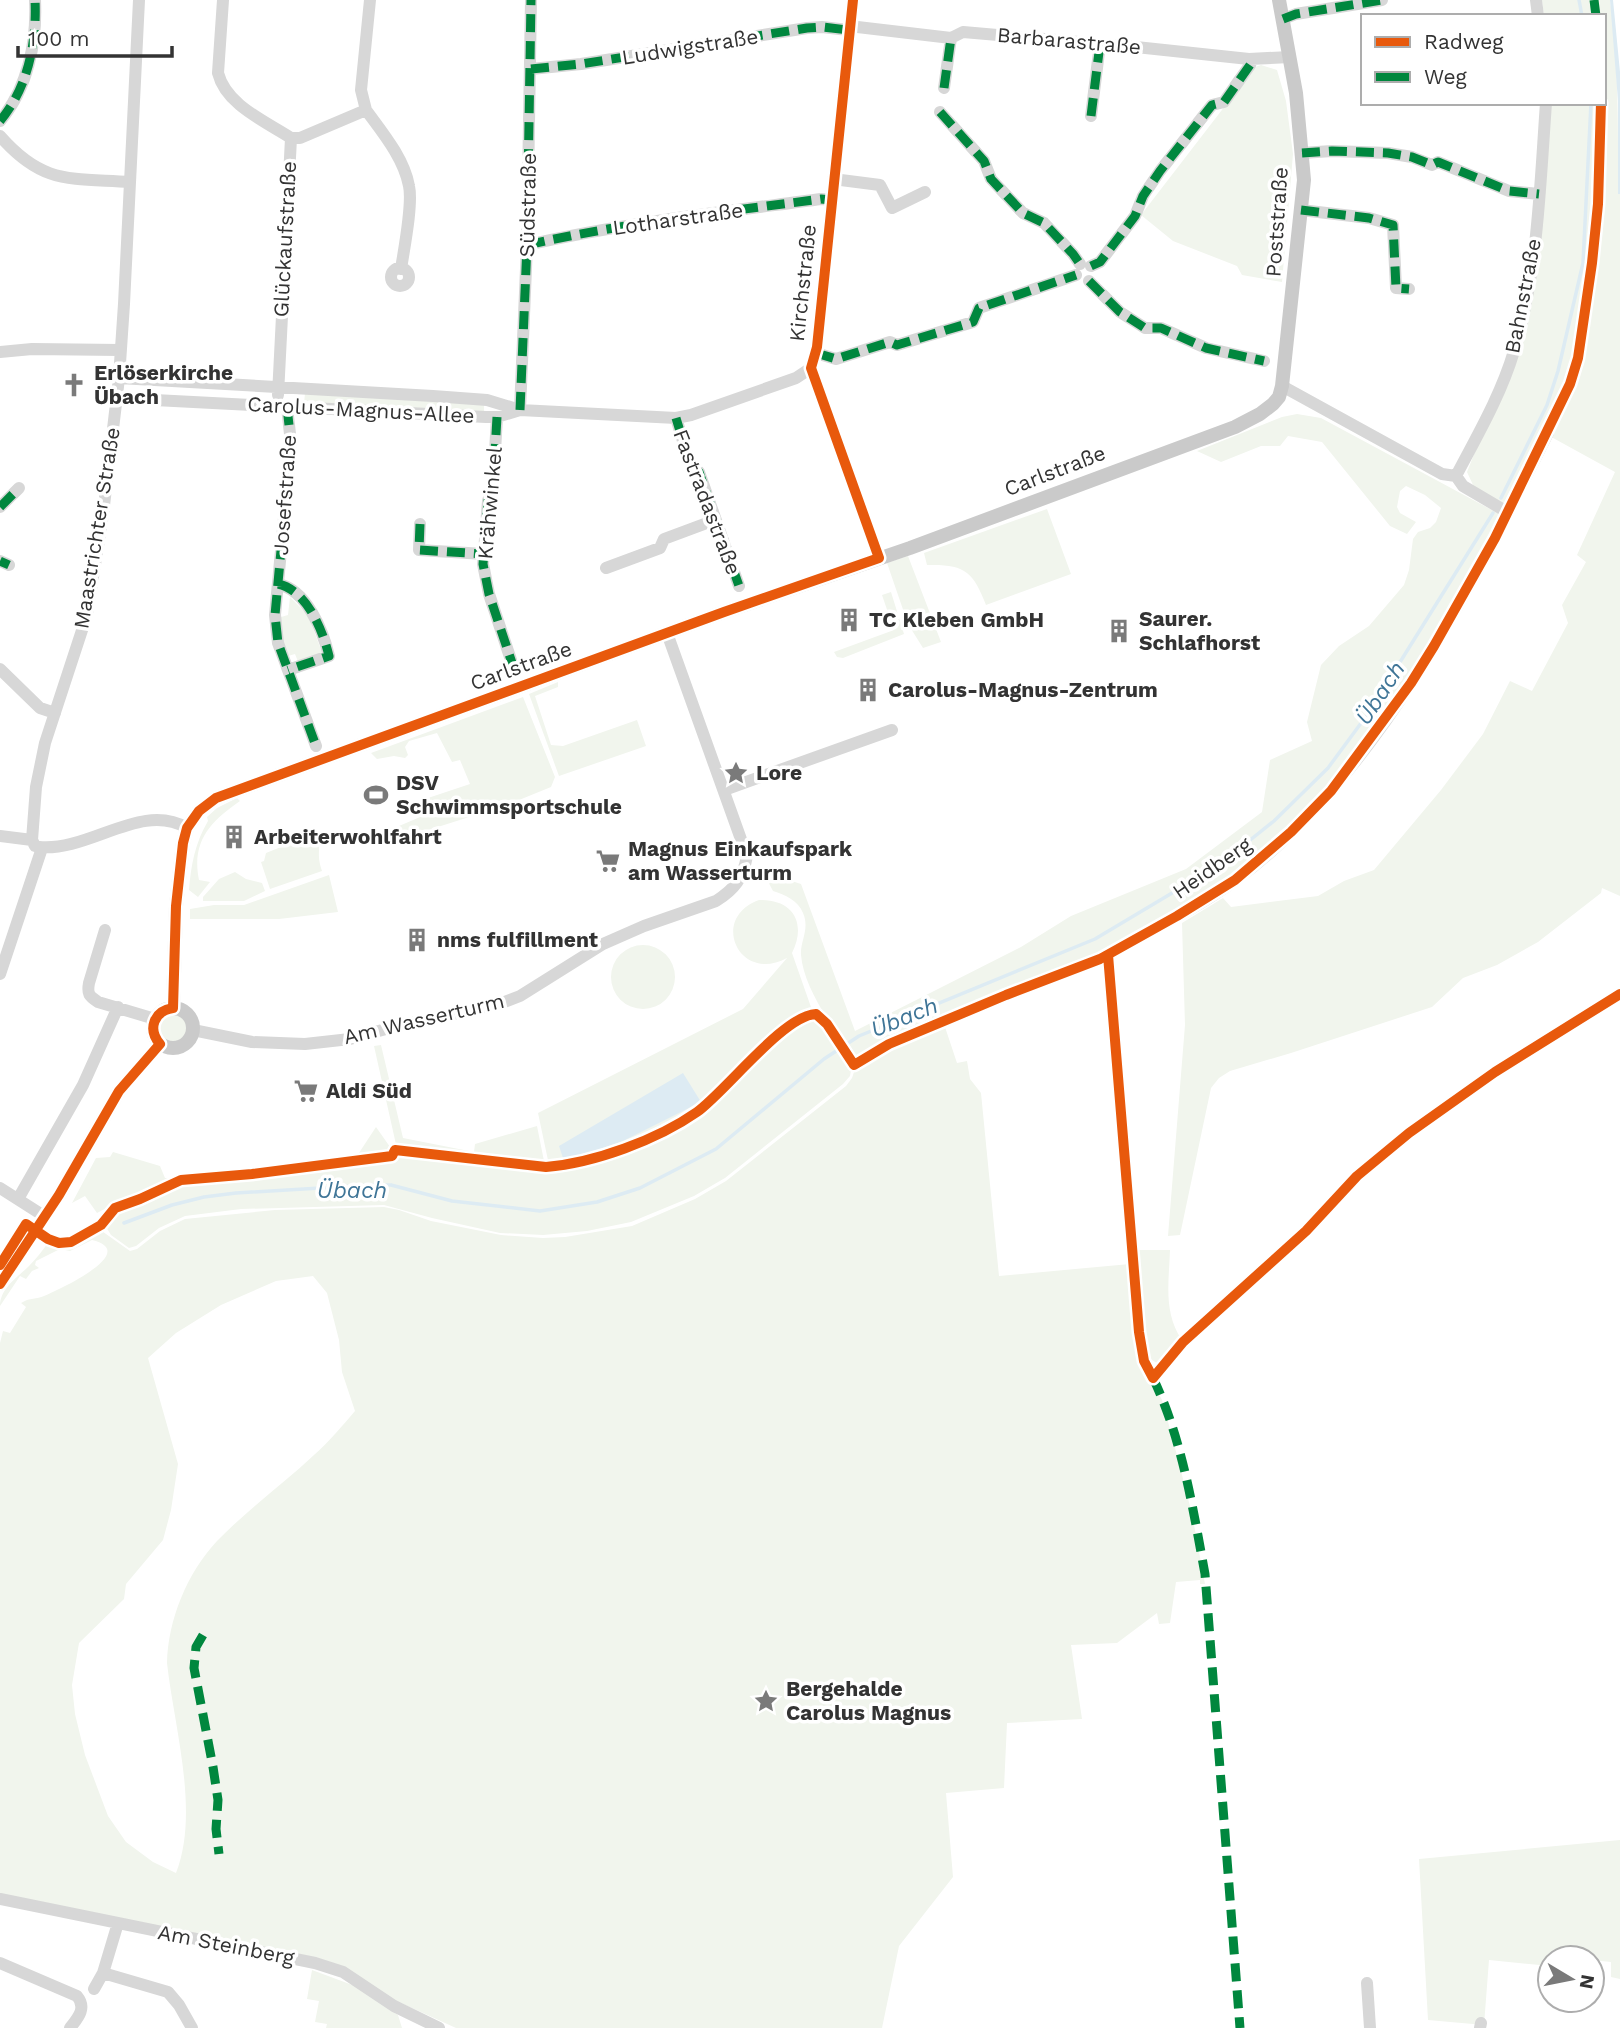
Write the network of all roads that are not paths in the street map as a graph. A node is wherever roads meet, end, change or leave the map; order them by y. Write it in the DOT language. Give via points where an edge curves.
graph roads {
  1 [pos="35,0"];
  2 [pos="139,0"];
  3 [pos="223,0"];
  4 [pos="370,0"];
  5 [pos="531,0"];
  6 [pos="853,0"];
  7 [pos="1279,0"];
  8 [pos="1382,0"];
  9 [pos="1283,19"];
  10 [pos="849,28"];
  11 [pos="951,38"];
  12 [pos="1100,44"];
  13 [pos="1290,57"];
  14 [pos="1252,59"];
  15 [pos="531,69"];
  16 [pos="944,88"];
  17 [pos="1546,105"];
  18 [pos="366,110"];
  19 [pos="940,113"];
  20 [pos="1091,116"];
  21 [pos="0,121"];
  22 [pos="0,136"];
  23 [pos="291,138"];
  24 [pos="1302,153"];
  25 [pos="834,179"];
  26 [pos="130,182"];
  27 [pos="925,192"];
  28 [pos="1539,194"];
  29 [pos="831,200"];
  30 [pos="1301,210"];
  31 [pos="527,245"];
  32 [pos="401,268"];
  33 [pos="1082,268"];
  34 [pos="1409,289"];
  35 [pos="120,350"];
  36 [pos="0,352"];
  37 [pos="816,353"];
  38 [pos="1264,361"];
  39 [pos="811,368"];
  40 [pos="119,378"];
  41 [pos="1282,386"];
  42 [pos="278,388"];
  43 [pos="116,398"];
  44 [pos="1273,404"];
  45 [pos="282,406"];
  46 [pos="520,410"];
  47 [pos="497,417"];
  48 [pos="676,418"];
  49 [pos="1548,433"];
  50 [pos="1456,477"];
  51 [pos="19,488"];
  52 [pos="0,507"];
  53 [pos="1502,509"];
  54 [pos="715,520"];
  55 [pos="420,524"];
  56 [pos="484,554"];
  57 [pos="879,558"];
  58 [pos="606,568"];
  59 [pos="278,583"];
  60 [pos="739,586"];
  61 [pos="667,633"];
  62 [pos="0,669"];
  63 [pos="514,669"];
  64 [pos="288,670"];
  65 [pos="55,713"];
  66 [pos="892,730"];
  67 [pos="316,746"];
  68 [pos="724,790"];
  69 [pos="187,828"];
  70 [pos="0,836"];
  71 [pos="37,844"];
  72 [pos="105,929"];
  73 [pos="0,974"];
  74 [pos="1620,993"];
  75 [pos="118,1007"];
  76 [pos="173,1009"];
  77 [pos="155,1019"];
  78 [pos="192,1030"];
  79 [pos="160,1044"];
  80 [pos="0,1188"];
  81 [pos="18,1199"];
  82 [pos="44,1216"];
  83 [pos="1268,1265"];
  84 [pos="0,1284"];
  85 [pos="1153,1378"];
  86 [pos="0,1899"];
  87 [pos="118,1923"];
  88 [pos="0,1963"];
  89 [pos="103,1973"];
  90 [pos="1367,1983"];
  91 [pos="94,1989"];
  92 [pos="70,2028"];
  93 [pos="192,2028"];
  94 [pos="439,2028"];
  95 [pos="1370,2028"];
  1 -- 21 [label="street" via="30,61 16,97"];
  2 -- 26 [label="street, Maastrichter Straße"];
  3 -- 23 [label="street" via="221,84 234,100"];
  4 -- 18 [label="street" via="361,90"];
  5 -- 15 [label="street, Südstraße"];
  6 -- 10 [label="street, Kirchstraße"];
  7 -- 9 [label="main road, Poststraße"];
  8 -- 9 [label="street"];
  9 -- 13 [label="main road, Poststraße"];
  10 -- 11 [label="street, Barbarastraße"];
  10 -- 15 [label="street, Ludwigstraße" via="807,28"];
  10 -- 25 [label="street, Kirchstraße"];
  11 -- 12 [label="street, Barbarastraße" via="963,32"];
  11 -- 16 [label="street"];
  12 -- 14 [label="street, Barbarastraße"];
  12 -- 20 [label="street"];
  13 -- 14 [label="street, Barbarastraße"];
  13 -- 24 [label="main road, Poststraße"];
  14 -- 33 [label="street" via="1224,102 1212,105 1160,171 1135,216 1100,262"];
  15 -- 31 [label="street, Südstraße"];
  17 -- 28 [label="street, Bahnstraße"];
  18 -- 23 [label="street, Glückaufstraße"];
  18 -- 32 [label="street" via="404,169 410,188"];
  19 -- 33 [label="street" via="984,161 990,180 1023,213 1044,223"];
  22 -- 26 [label="street" via="27,162 52,176"];
  23 -- 42 [label="street, Glückaufstraße"];
  24 -- 28 [label="street" via="1364,151 1412,157 1432,165 1438,162 1509,191"];
  24 -- 30 [label="main road, Poststraße"];
  25 -- 27 [label="street" via="880,185 892,208"];
  25 -- 29 [label="street, Kirchstraße"];
  26 -- 35 [label="street, Maastrichter Straße"];
  28 -- 50 [label="street, Bahnstraße" via="1526,304 1513,353"];
  29 -- 31 [label="street, Lotharstraße" via="578,233"];
  29 -- 37 [label="street, Kirchstraße"];
  30 -- 34 [label="street" via="1393,225 1396,288"];
  30 -- 41 [label="main road, Poststraße"];
  31 -- 46 [label="street, Südstraße"];
  33 -- 37 [label="street" via="979,308 973,321 836,359"];
  33 -- 38 [label="street" via="1094,274 1089,281 1121,312 1145,328 1161,328 1206,348"];
  35 -- 36 [label="street"];
  35 -- 40 [label="street, Maastrichter Straße"];
  37 -- 39 [label="street, Kirchstraße"];
  39 -- 48 [label="street, Carolus-Magnus-Allee" via="796,378"];
  39 -- 57 [label="street, Kirchstraße"];
  40 -- 42 [label="street, Carolus-Magnus-Allee"];
  40 -- 43 [label="street, Maastrichter Straße"];
  41 -- 44 [label="main road, Poststraße"];
  41 -- 50 [label="street" via="1442,474"];
  42 -- 45 [label="street, Glückaufstraße"];
  42 -- 46 [label="street, Carolus-Magnus-Allee" via="487,400"];
  43 -- 45 [label="street, Carolus-Magnus-Allee"];
  43 -- 65 [label="street, Maastrichter Straße" via="87,615"];
  44 -- 57 [label="main road, Carlstraße" via="1235,427"];
  45 -- 47 [label="street, Carolus-Magnus-Allee"];
  45 -- 59 [label="street, Josefstraße" via="291,443"];
  46 -- 47 [label="street, Carolus-Magnus-Allee"];
  46 -- 48 [label="street, Carolus-Magnus-Allee"];
  47 -- 56 [label="street, Krähwinkel"];
  48 -- 54 [label="street, Fastradastraße"];
  49 -- 53 [label="street, Heidberg"];
  50 -- 53 [label="street"];
  51 -- 52 [label="street"];
  53 -- 85 [label="street, Heidberg" via="1450,620 1411,683 1317,808 1235,880 1108,955 1139,1332 1144,1362"];
  54 -- 58 [label="street"];
  54 -- 60 [label="street, Fastradastraße"];
  55 -- 56 [label="street" via="419,550"];
  56 -- 63 [label="street, Krähwinkel" via="489,594"];
  57 -- 61 [label="main road, Carlstraße"];
  59 -- 64 [label="street, Josefstraße" via="278,643"];
  59 -- 64 [label="street, Josefstraße" via="293,591 314,615 329,656"];
  61 -- 68 [label="street, Am Wasserturm"];
  61 -- 69 [label="main road, Carlstraße" via="216,799"];
  62 -- 65 [label="street" via="40,708"];
  64 -- 67 [label="street, Josefstraße"];
  65 -- 71 [label="street, Maastrichter Straße" via="37,787"];
  66 -- 68 [label="street"];
  68 -- 78 [label="street, Am Wasserturm" via="747,856 739,882 716,901 603,944 520,996 350,1039 305,1044 252,1042"];
  69 -- 71 [label="street" via="157,818 70,845"];
  69 -- 76 [label="main road" via="176,906"];
  70 -- 71 [label="street"];
  71 -- 73 [label="street, Maastrichter Straße"];
  72 -- 75 [label="street" via="87,992 97,1002"];
  74 -- 83 [label="street" via="1409,1133"];
  75 -- 77 [label="street"];
  75 -- 81 [label="street" via="83,1085"];
  76 -- 77 [label="main road"];
  76 -- 78 [label="main road" via="187,1015"];
  77 -- 79 [label="main road" via="153,1031"];
  78 -- 79 [label="main road" via="179,1047"];
  79 -- 82 [label="main road" via="119,1091"];
  80 -- 81 [label="street"];
  81 -- 82 [label="street"];
  82 -- 84 [label="main road"];
  86 -- 87 [label="street, Am Steinberg"];
  87 -- 89 [label="street"];
  87 -- 94 [label="street, Am Steinberg" via="343,1972 394,2006"];
  88 -- 92 [label="street" via="77,1996 82,2008"];
  89 -- 91 [label="street"];
  89 -- 93 [label="street" via="168,1992"];
  90 -- 95 [label="street"];
}
